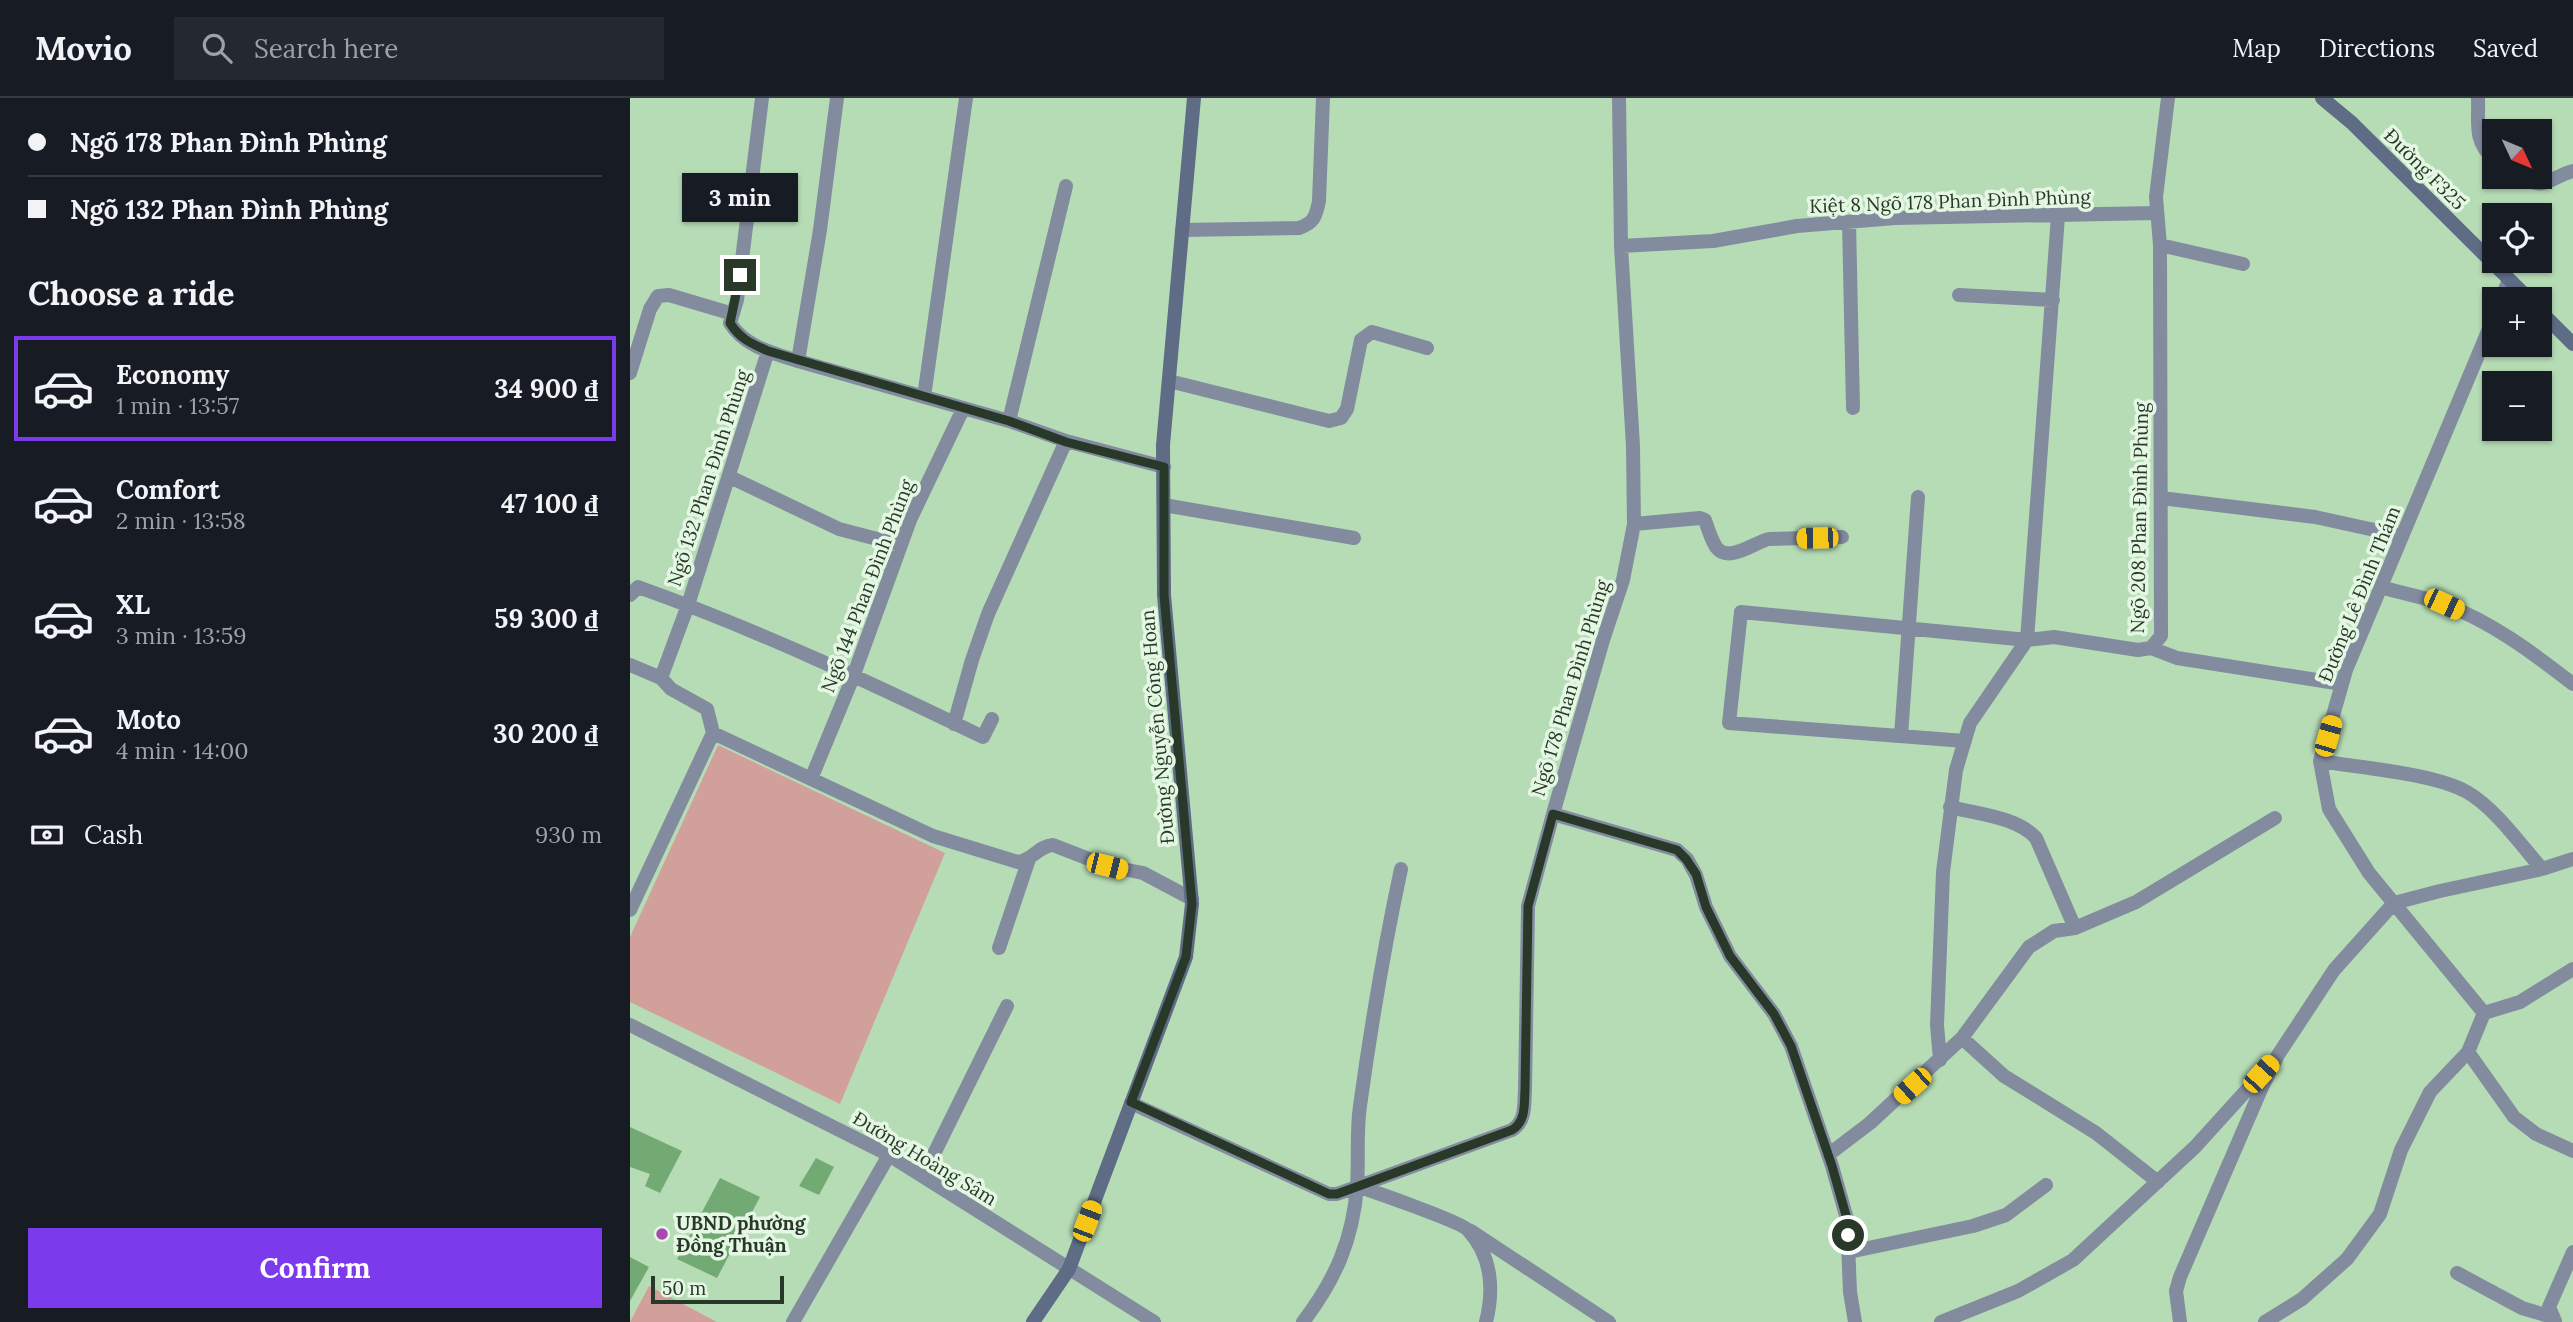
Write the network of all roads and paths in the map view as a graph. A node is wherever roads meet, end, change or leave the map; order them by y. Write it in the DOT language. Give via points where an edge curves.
graph roads {
  1 [pos="762,98"];
  2 [pos="837,98"];
  3 [pos="966,98"];
  4 [pos="1194,98"];
  5 [pos="1323,98"];
  6 [pos="1619,98"];
  7 [pos="2168,98"];
  8 [pos="2478,98"];
  9 [pos="2328,101"];
  10 [pos="2482,146"];
  11 [pos="2573,171"];
  12 [pos="2552,180"];
  13 [pos="1066,186"];
  14 [pos="2156,213"];
  15 [pos="2058,216"];
  16 [pos="1849,222"];
  17 [pos="1182,230"];
  18 [pos="2160,245"];
  19 [pos="1621,247"];
  20 [pos="2243,264"];
  21 [pos="2509,280"];
  22 [pos="2506,287"];
  23 [pos="2516,287"];
  24 [pos="1959,295"];
  25 [pos="2053,300"];
  26 [pos="733,314"];
  27 [pos="2552,323"];
  28 [pos="2573,344"];
  29 [pos="2482,346"];
  30 [pos="1427,348"];
  31 [pos="768,351"];
  32 [pos="798,361"];
  33 [pos="630,373"];
  34 [pos="1169,381"];
  35 [pos="924,397"];
  36 [pos="1853,408"];
  37 [pos="963,409"];
  38 [pos="1009,421"];
  39 [pos="1066,442"];
  40 [pos="1164,467"];
  41 [pos="730,477"];
  42 [pos="1918,498"];
  43 [pos="2161,498"];
  44 [pos="1164,505"];
  45 [pos="1634,524"];
  46 [pos="2402,536"];
  47 [pos="1842,537"];
  48 [pos="1354,538"];
  49 [pos="900,545"];
  50 [pos="2381,587"];
  51 [pos="630,594"];
  52 [pos="688,605"];
  53 [pos="1910,629"];
  54 [pos="2027,640"];
  55 [pos="2151,648"];
  56 [pos="630,665"];
  57 [pos="853,677"];
  58 [pos="661,678"];
  59 [pos="2342,684"];
  60 [pos="2573,684"];
  61 [pos="992,719"];
  62 [pos="954,724"];
  63 [pos="713,733"];
  64 [pos="1901,736"];
  65 [pos="1965,741"];
  66 [pos="2320,761"];
  67 [pos="811,779"];
  68 [pos="1950,807"];
  69 [pos="1553,814"];
  70 [pos="2275,818"];
  71 [pos="1030,859"];
  72 [pos="2573,859"];
  73 [pos="1401,869"];
  74 [pos="2542,869"];
  75 [pos="1192,899"];
  76 [pos="2394,904"];
  77 [pos="630,910"];
  78 [pos="2075,928"];
  79 [pos="999,948"];
  80 [pos="2573,969"];
  81 [pos="1007,1006"];
  82 [pos="2484,1013"];
  83 [pos="630,1025"];
  84 [pos="1962,1038"];
  85 [pos="2468,1052"];
  86 [pos="2278,1055"];
  87 [pos="1940,1060"];
  88 [pos="1131,1102"];
  89 [pos="2573,1151"];
  90 [pos="889,1155"];
  91 [pos="1829,1155"];
  92 [pos="923,1176"];
  93 [pos="2158,1182"];
  94 [pos="2046,1185"];
  95 [pos="1357,1186"];
  96 [pos="1467,1228"];
  97 [pos="1849,1252"];
  98 [pos="2573,1252"];
  99 [pos="1069,1269"];
  100 [pos="2457,1273"];
  101 [pos="2554,1320"];
  102 [pos="793,1322"];
  103 [pos="1033,1322"];
  104 [pos="1154,1322"];
  105 [pos="1303,1322"];
  106 [pos="1486,1322"];
  107 [pos="1609,1322"];
  108 [pos="1855,1322"];
  109 [pos="1941,1322"];
  110 [pos="2180,1322"];
  111 [pos="2265,1322"];
  1 -- 26 [label="street"];
  2 -- 32 [label="street"];
  3 -- 35 [label="street"];
  4 -- 17 [label="main road, Đường Nguyễn Công Hoan"];
  5 -- 17 [label="street" via="1319,201 1309,225"];
  6 -- 19 [label="street, Ngõ 178 Phan Đình Phùng"];
  7 -- 14 [label="street, Ngõ 208 Phan Đình Phùng"];
  8 -- 10 [label="street"];
  9 -- 21 [label="main road, Đường F325"];
  11 -- 12 [label="street"];
  13 -- 38 [label="street"];
  14 -- 15 [label="street, Kiệt 8 Ngõ 178 Phan Đình Phùng"];
  14 -- 18 [label="street, Ngõ 208 Phan Đình Phùng"];
  15 -- 16 [label="street, Kiệt 8 Ngõ 178 Phan Đình Phùng"];
  15 -- 25 [label="street"];
  16 -- 19 [label="street, Kiệt 8 Ngõ 178 Phan Đình Phùng" via="1713,241"];
  16 -- 36 [label="street"];
  17 -- 34 [label="main road, Đường Nguyễn Công Hoan"];
  18 -- 20 [label="street"];
  18 -- 43 [label="street, Ngõ 208 Phan Đình Phùng"];
  19 -- 45 [label="street, Ngõ 178 Phan Đình Phùng"];
  21 -- 22 [label="street"];
  21 -- 23 [label="main road, Đường F325"];
  24 -- 25 [label="street"];
  25 -- 54 [label="street"];
  26 -- 31 [label="street, Ngõ 132 Phan Đình Phùng" via="730,323 737,334"];
  26 -- 33 [label="street" via="658,296"];
  27 -- 28 [label="main road"];
  29 -- 46 [label="street, Đường Lê Đình Thám"];
  30 -- 34 [label="street" via="1372,332 1366,335 1361,340 1347,409 1341,418 1329,421"];
  31 -- 32 [label="street"];
  31 -- 41 [label="street, Ngõ 132 Phan Đình Phùng"];
  32 -- 35 [label="street"];
  34 -- 40 [label="main road, Đường Nguyễn Công Hoan"];
  35 -- 37 [label="street"];
  37 -- 38 [label="street"];
  37 -- 49 [label="street, Ngõ 144 Phan Đình Phùng"];
  38 -- 39 [label="street"];
  39 -- 40 [label="street"];
  39 -- 62 [label="street" via="988,614"];
  40 -- 44 [label="main road, Đường Nguyễn Công Hoan"];
  41 -- 49 [label="street" via="839,529"];
  41 -- 52 [label="street, Ngõ 132 Phan Đình Phùng"];
  42 -- 53 [label="street"];
  43 -- 46 [label="street" via="2315,517"];
  43 -- 55 [label="street, Ngõ 208 Phan Đình Phùng" via="2161,636"];
  44 -- 48 [label="street"];
  44 -- 75 [label="main road, Đường Nguyễn Công Hoan" via="1164,595"];
  45 -- 47 [label="street" via="1700,518 1722,552 1738,552 1769,538"];
  45 -- 69 [label="street, Ngõ 178 Phan Đình Phùng" via="1623,580"];
  46 -- 50 [label="street, Đường Lê Đình Thám"];
  49 -- 57 [label="street, Ngõ 144 Phan Đình Phùng"];
  50 -- 59 [label="street, Đường Lê Đình Thám"];
  50 -- 60 [label="street" via="2444,604 2488,625"];
  51 -- 52 [label="street" via="638,587"];
  52 -- 57 [label="street"];
  52 -- 58 [label="street, Ngõ 132 Phan Đình Phùng"];
  53 -- 54 [label="street, Ngõ 208 Phan Đình Phùng"];
  53 -- 64 [label="street"];
  53 -- 64 [label="street, Ngõ 208 Phan Đình Phùng" via="1741,612 1729,723"];
  54 -- 55 [label="street, Ngõ 208 Phan Đình Phùng" via="2054,637"];
  54 -- 65 [label="street" via="1969,723"];
  55 -- 59 [label="street" via="2177,659"];
  56 -- 58 [label="street"];
  57 -- 62 [label="street"];
  57 -- 67 [label="street, Ngõ 144 Phan Đình Phùng"];
  58 -- 63 [label="street" via="671,689 707,709"];
  59 -- 66 [label="street, Đường Lê Đình Thám"];
  61 -- 62 [label="street" via="983,737"];
  63 -- 67 [label="street"];
  63 -- 77 [label="street"];
  64 -- 65 [label="street"];
  65 -- 68 [label="street"];
  66 -- 74 [label="street" via="2436,780 2468,793"];
  66 -- 76 [label="street, Đường Lê Đình Thám" via="2329,809"];
  67 -- 71 [label="street" via="933,836 1018,862"];
  68 -- 78 [label="street" via="2029,830"];
  68 -- 87 [label="street" via="1937,1025"];
  69 -- 91 [label="street, Ngõ 178 Phan Đình Phùng" via="1677,850 1686,859 1730,956 1774,1014 1791,1046"];
  69 -- 95 [label="street" via="1528,906 1525,1090 1520,1125"];
  70 -- 78 [label="street" via="2136,902"];
  71 -- 75 [label="street" via="1041,848 1053,845 1107,866 1143,873"];
  71 -- 79 [label="street"];
  72 -- 74 [label="street"];
  73 -- 95 [label="street" via="1360,1107"];
  74 -- 76 [label="street"];
  75 -- 88 [label="main road, Đường Nguyễn Công Hoan" via="1186,957"];
  76 -- 82 [label="street, Đường Lê Đình Thám"];
  76 -- 86 [label="street" via="2334,970"];
  78 -- 84 [label="street" via="2054,931 2029,947"];
  80 -- 82 [label="street" via="2520,1002"];
  81 -- 92 [label="street"];
  82 -- 85 [label="street"];
  83 -- 90 [label="street, Đường Hoàng Sâm"];
  84 -- 87 [label="street"];
  84 -- 93 [label="street" via="2004,1076 2096,1133"];
  85 -- 89 [label="street" via="2523,1126"];
  85 -- 111 [label="street" via="2430,1092 2401,1150 2380,1214 2347,1259 2302,1299"];
  86 -- 93 [label="street"];
  86 -- 110 [label="street" via="2179,1277"];
  87 -- 91 [label="street"];
  88 -- 95 [label="street" via="1322,1192 1337,1194"];
  88 -- 99 [label="main road, Đường Nguyễn Công Hoan"];
  90 -- 92 [label="street, Đường Hoàng Sâm"];
  90 -- 102 [label="street"];
  91 -- 97 [label="street, Ngõ 178 Phan Đình Phùng" via="1847,1219"];
  92 -- 99 [label="street, Đường Hoàng Sâm"];
  93 -- 109 [label="street" via="2073,1260 2018,1291"];
  94 -- 97 [label="street" via="2007,1215"];
  95 -- 96 [label="street"];
  95 -- 105 [label="street" via="1336,1272"];
  96 -- 106 [label="street" via="1489,1265 1491,1301"];
  96 -- 107 [label="street"];
  97 -- 108 [label="street, Ngõ 178 Phan Đình Phùng"];
  98 -- 101 [label="street" via="2549,1307"];
  99 -- 103 [label="main road, Đường Nguyễn Công Hoan"];
  99 -- 104 [label="street, Đường Hoàng Sâm"];
  100 -- 101 [label="street"];
}
